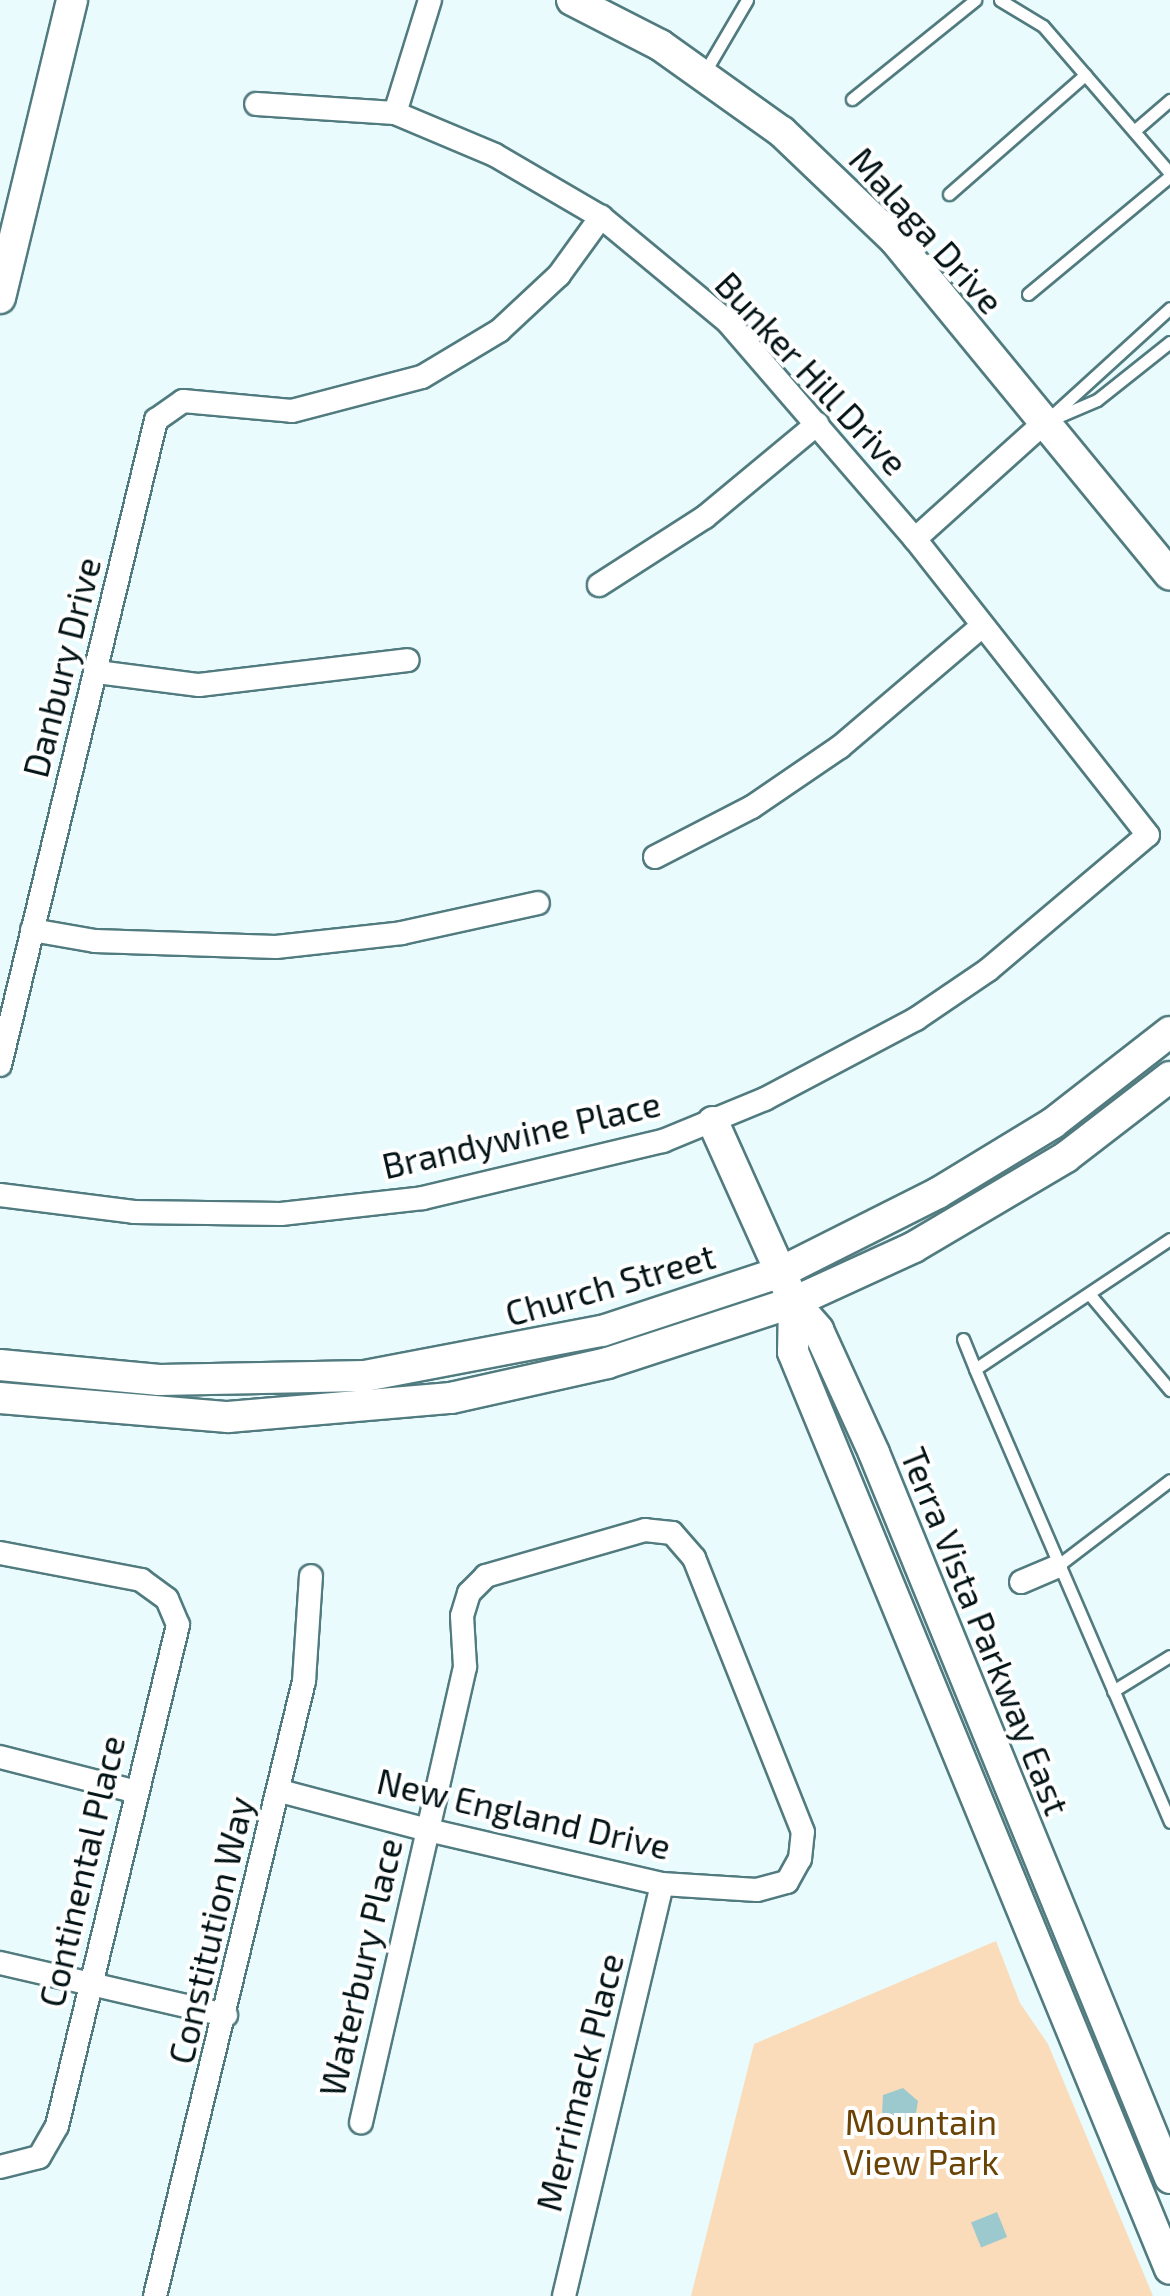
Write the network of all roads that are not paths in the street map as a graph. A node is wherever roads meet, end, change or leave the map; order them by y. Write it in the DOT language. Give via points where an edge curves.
graph roads {
  1 [pos="72,0"];
  2 [pos="430,0"];
  3 [pos="572,0"];
  4 [pos="747,0"];
  5 [pos="975,0"];
  6 [pos="1000,0"];
  7 [pos="1024,7"];
  8 [pos="703,75"];
  9 [pos="1085,75"];
  10 [pos="852,99"];
  11 [pos="1170,100"];
  12 [pos="256,104"];
  13 [pos="395,113"];
  14 [pos="1134,131"];
  15 [pos="1170,174"];
  16 [pos="949,194"];
  17 [pos="601,218"];
  18 [pos="1028,294"];
  19 [pos="0,298"];
  20 [pos="1170,308"];
  21 [pos="1170,342"];
  22 [pos="1044,423"];
  23 [pos="817,424"];
  24 [pos="915,539"];
  25 [pos="1170,575"];
  26 [pos="599,586"];
  27 [pos="982,626"];
  28 [pos="408,660"];
  29 [pos="97,672"];
  30 [pos="1148,834"];
  31 [pos="655,857"];
  32 [pos="538,903"];
  33 [pos="32,930"];
  34 [pos="1170,1032"];
  35 [pos="0,1065"];
  36 [pos="1170,1077"];
  37 [pos="713,1122"];
  38 [pos="0,1194"];
  39 [pos="1170,1239"];
  40 [pos="781,1272"];
  41 [pos="1091,1296"];
  42 [pos="794,1302"];
  43 [pos="962,1339"];
  44 [pos="0,1365"];
  45 [pos="975,1369"];
  46 [pos="1170,1390"];
  47 [pos="0,1398"];
  48 [pos="1170,1480"];
  49 [pos="0,1553"];
  50 [pos="1056,1567"];
  51 [pos="311,1576"];
  52 [pos="1021,1582"];
  53 [pos="1170,1656"];
  54 [pos="1114,1691"];
  55 [pos="0,1757"];
  56 [pos="134,1790"];
  57 [pos="280,1791"];
  58 [pos="1170,1822"];
  59 [pos="428,1830"];
  60 [pos="800,1859"];
  61 [pos="662,1884"];
  62 [pos="0,1963"];
  63 [pos="91,1984"];
  64 [pos="226,2015"];
  65 [pos="361,2122"];
  66 [pos="0,2167"];
  67 [pos="1170,2178"];
  68 [pos="1170,2269"];
  69 [pos="155,2296"];
  70 [pos="564,2296"];
  1 -- 19 [label="street"];
  2 -- 13 [label="street"];
  3 -- 8 [label="street, Malaga Drive" via="660,44"];
  4 -- 8 [label="lane"];
  5 -- 10 [label="lane"];
  6 -- 7 [label="lane"];
  7 -- 9 [label="lane"];
  8 -- 22 [label="street, Malaga Drive" via="782,132 895,240"];
  9 -- 14 [label="lane"];
  9 -- 16 [label="lane"];
  11 -- 14 [label="lane"];
  12 -- 13 [label="street, Bunker Hill Drive"];
  13 -- 17 [label="street, Bunker Hill Drive" via="495,155"];
  14 -- 15 [label="lane"];
  15 -- 18 [label="lane"];
  17 -- 23 [label="street, Bunker Hill Drive" via="728,322"];
  17 -- 29 [label="street, Danbury Drive" via="559,275 499,331 422,377 292,411 182,401 168,407 148,441"];
  20 -- 22 [label="lane"];
  21 -- 22 [label="lane" via="1096,400"];
  22 -- 24 [label="street"];
  22 -- 25 [label="street, Malaga Drive"];
  23 -- 24 [label="street, Bunker Hill Drive"];
  23 -- 26 [label="street" via="704,517"];
  24 -- 27 [label="street, Bunker Hill Drive"];
  27 -- 30 [label="street, Bunker Hill Drive"];
  27 -- 31 [label="street" via="840,747 752,807"];
  28 -- 29 [label="street" via="200,685"];
  29 -- 33 [label="street, Danbury Drive"];
  30 -- 37 [label="street, Brandywine Place" via="988,970 916,1020"];
  32 -- 33 [label="street" via="402,934 276,947 94,942"];
  33 -- 35 [label="street, Danbury Drive"];
  34 -- 40 [label="street, Church Street" via="1024,1141 938,1194"];
  36 -- 42 [label="street, Church Street" via="1015,1189 914,1247"];
  37 -- 38 [label="street, Brandywine Place" via="593,1160 442,1194 280,1214 134,1212"];
  37 -- 40 [label="street, Terra Vista Parkway East"];
  39 -- 41 [label="lane"];
  40 -- 42 [label="street, Terra Vista Parkway East"];
  40 -- 44 [label="street, Church Street" via="602,1331 365,1376 159,1380"];
  41 -- 45 [label="lane"];
  41 -- 46 [label="lane"];
  42 -- 47 [label="street, Church Street" via="607,1363 451,1398 228,1418"];
  42 -- 67 [label="street, Terra Vista Parkway East" via="818,1330 874,1453"];
  42 -- 68 [label="street" via="793,1352"];
  43 -- 45 [label="lane"];
  45 -- 50 [label="lane"];
  48 -- 50 [label="lane"];
  49 -- 56 [label="street, Continental Place" via="141,1580 167,1598 178,1624"];
  50 -- 52 [label="street"];
  50 -- 54 [label="lane"];
  51 -- 57 [label="street, Constitution Way" via="304,1681"];
  53 -- 54 [label="lane"];
  54 -- 58 [label="lane"];
  55 -- 56 [label="street"];
  56 -- 63 [label="street, Continental Place"];
  57 -- 59 [label="street, New England Drive"];
  57 -- 64 [label="street, Constitution Way"];
  59 -- 60 [label="street, Waterbury Place" via="465,1668 462,1616 469,1593 486,1576 645,1530 672,1532 694,1558 803,1832"];
  59 -- 61 [label="street, New England Drive"];
  59 -- 65 [label="street, Waterbury Place"];
  60 -- 61 [label="street, New England Drive" via="787,1882 757,1890"];
  61 -- 70 [label="street, Merrimack Place"];
  62 -- 63 [label="street"];
  63 -- 64 [label="street"];
  63 -- 66 [label="street, Continental Place" via="58,2126 39,2157"];
  64 -- 69 [label="street, Constitution Way"];
}
